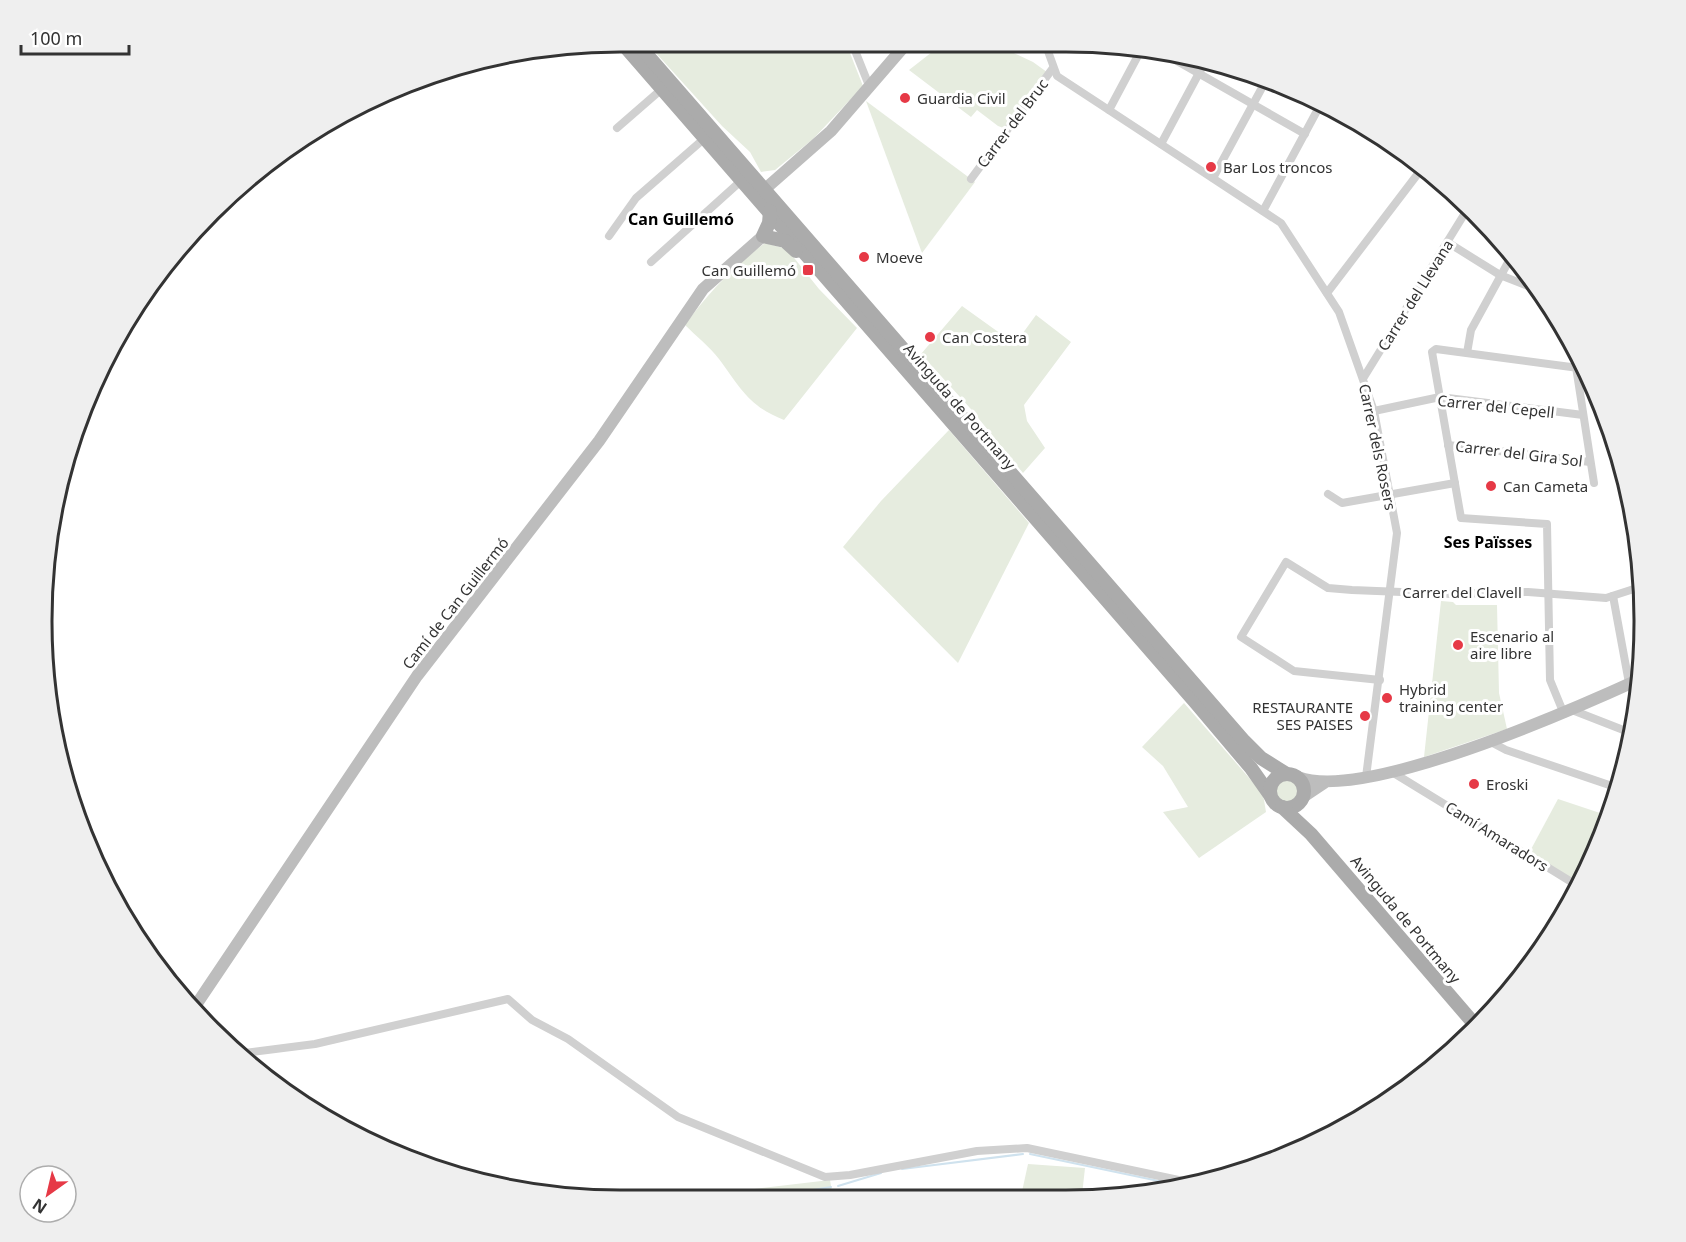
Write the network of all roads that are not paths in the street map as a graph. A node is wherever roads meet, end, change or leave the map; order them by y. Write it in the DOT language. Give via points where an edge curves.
graph roads {
  1 [pos="630,52"];
  2 [pos="645,52"];
  3 [pos="856,52"];
  4 [pos="900,52"];
  5 [pos="1048,52"];
  6 [pos="1137,57"];
  7 [pos="1183,65"];
  8 [pos="1053,68"];
  9 [pos="1201,69"];
  10 [pos="1199,74"];
  11 [pos="663,88"];
  12 [pos="870,88"];
  13 [pos="1262,88"];
  14 [pos="1253,105"];
  15 [pos="1109,110"];
  16 [pos="1317,111"];
  17 [pos="617,128"];
  18 [pos="1305,134"];
  19 [pos="706,137"];
  20 [pos="1161,144"];
  21 [pos="1417,175"];
  22 [pos="971,178"];
  23 [pos="1213,178"];
  24 [pos="742,180"];
  25 [pos="765,189"];
  26 [pos="770,211"];
  27 [pos="1263,211"];
  28 [pos="1463,216"];
  29 [pos="609,236"];
  30 [pos="763,236"];
  31 [pos="1447,242"];
  32 [pos="651,262"];
  33 [pos="1507,264"];
  34 [pos="1500,275"];
  35 [pos="1523,284"];
  36 [pos="1327,293"];
  37 [pos="867,323"];
  38 [pos="1467,353"];
  39 [pos="1574,368"];
  40 [pos="1577,374"];
  41 [pos="1364,377"];
  42 [pos="1440,397"];
  43 [pos="1374,411"];
  44 [pos="1583,416"];
  45 [pos="1448,444"];
  46 [pos="1590,462"];
  47 [pos="1455,483"];
  48 [pos="1594,483"];
  49 [pos="1328,494"];
  50 [pos="1389,494"];
  51 [pos="1632,589"];
  52 [pos="1391,592"];
  53 [pos="1548,593"];
  54 [pos="1612,596"];
  55 [pos="1631,667"];
  56 [pos="1380,681"];
  57 [pos="1630,683"];
  58 [pos="1568,712"];
  59 [pos="1623,730"];
  60 [pos="1489,741"];
  61 [pos="1418,765"];
  62 [pos="1392,772"];
  63 [pos="1292,775"];
  64 [pos="1366,777"];
  65 [pos="1325,783"];
  66 [pos="1609,785"];
  67 [pos="1416,786"];
  68 [pos="1269,795"];
  69 [pos="1303,798"];
  70 [pos="1282,807"];
  71 [pos="1311,834"];
  72 [pos="1570,881"];
  73 [pos="199,1001"];
  74 [pos="1470,1019"];
  75 [pos="251,1052"];
  76 [pos="1175,1179"];
  1 -- 11 [label="main road, Avinguda de Portmany"];
  2 -- 25 [label="main road, Avinguda de Portmany"];
  3 -- 12 [label="street"];
  4 -- 12 [label="street"];
  5 -- 8 [label="street"];
  6 -- 15 [label="street"];
  7 -- 10 [label="street"];
  8 -- 15 [label="street, Carrer dels Rosers" via="1057,76"];
  8 -- 22 [label="street, Carrer del Bruc"];
  9 -- 10 [label="street"];
  10 -- 14 [label="street"];
  10 -- 20 [label="street"];
  11 -- 17 [label="street"];
  11 -- 19 [label="main road, Avinguda de Portmany"];
  12 -- 25 [label="street" via="831,131"];
  13 -- 14 [label="street"];
  14 -- 18 [label="street"];
  14 -- 23 [label="street"];
  15 -- 20 [label="street, Carrer dels Rosers"];
  16 -- 18 [label="street"];
  18 -- 27 [label="street"];
  19 -- 24 [label="main road, Avinguda de Portmany"];
  19 -- 29 [label="street" via="636,198"];
  20 -- 23 [label="street, Carrer dels Rosers"];
  21 -- 36 [label="street"];
  23 -- 27 [label="street, Carrer dels Rosers"];
  24 -- 26 [label="main road, Avinguda de Portmany"];
  24 -- 32 [label="street"];
  25 -- 63 [label="main road, Avinguda de Portmany" via="1244,741 1261,758"];
  26 -- 30 [label="main road"];
  26 -- 37 [label="main road, Avinguda de Portmany"];
  27 -- 36 [label="street, Carrer dels Rosers" via="1281,223"];
  28 -- 31 [label="street, Carrer del Llevana"];
  30 -- 37 [label="main road" via="785,241 845,307"];
  30 -- 73 [label="street, Camí de Can Guillermó" via="703,289 599,441 417,676"];
  31 -- 34 [label="street"];
  31 -- 41 [label="street, Carrer del Llevana"];
  33 -- 34 [label="street"];
  34 -- 35 [label="street"];
  34 -- 38 [label="street" via="1471,330"];
  36 -- 41 [label="street, Carrer dels Rosers" via="1339,312"];
  37 -- 68 [label="main road, Avinguda de Portmany" via="1222,733"];
  38 -- 39 [label="street"];
  38 -- 42 [label="street" via="1436,349 1432,352"];
  40 -- 44 [label="street"];
  41 -- 43 [label="street, Carrer dels Rosers"];
  42 -- 43 [label="street, Carrer del Cepell"];
  42 -- 44 [label="street, Carrer del Cepell"];
  42 -- 45 [label="street"];
  43 -- 50 [label="street, Carrer dels Rosers"];
  44 -- 46 [label="street"];
  45 -- 46 [label="street, Carrer del Gira Sol"];
  45 -- 47 [label="street"];
  46 -- 48 [label="street"];
  47 -- 50 [label="street"];
  47 -- 53 [label="street" via="1461,518 1547,524"];
  49 -- 50 [label="street" via="1342,503"];
  50 -- 52 [label="street, Carrer dels Rosers" via="1397,532"];
  51 -- 54 [label="street, Carrer del Clavell"];
  52 -- 53 [label="street, Carrer del Clavell"];
  52 -- 56 [label="street, Carrer dels Rosers"];
  52 -- 56 [label="street, Carrer del Clavell" via="1329,588 1286,562 1241,637 1294,671"];
  53 -- 54 [label="street, Carrer del Clavell"];
  53 -- 58 [label="street" via="1550,680"];
  54 -- 55 [label="street"];
  56 -- 64 [label="street, Carrer dels Rosers"];
  57 -- 58 [label="street"];
  58 -- 59 [label="street"];
  58 -- 60 [label="street"];
  60 -- 61 [label="street"];
  60 -- 66 [label="street"];
  61 -- 62 [label="street"];
  61 -- 67 [label="street"];
  62 -- 64 [label="street"];
  62 -- 67 [label="street, Camí Amaradors"];
  63 -- 65 [label="street"];
  63 -- 68 [label="main road" via="1273,780"];
  63 -- 69 [label="main road" via="1304,787"];
  64 -- 65 [label="street"];
  65 -- 69 [label="street"];
  67 -- 72 [label="street, Camí Amaradors"];
  68 -- 70 [label="main road"];
  69 -- 70 [label="main road" via="1292,807"];
  69 -- 71 [label="main road, Avinguda de Portmany"];
  70 -- 71 [label="main road, Avinguda de Portmany"];
  71 -- 74 [label="main road, Avinguda de Portmany"];
  75 -- 76 [label="street" via="315,1044 508,999 532,1020 568,1039 678,1117 825,1177 977,1151 1027,1148"];
}
